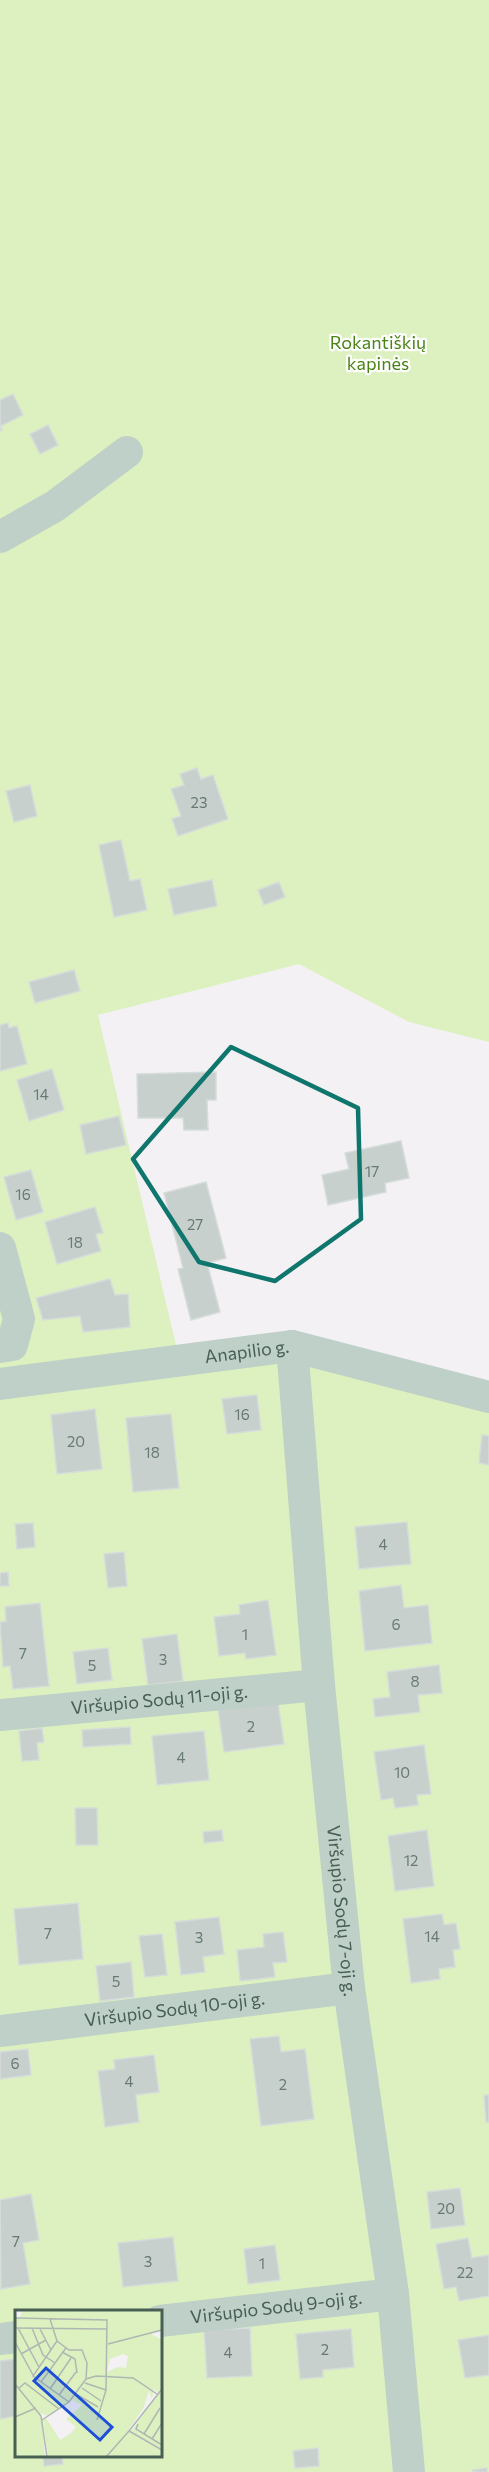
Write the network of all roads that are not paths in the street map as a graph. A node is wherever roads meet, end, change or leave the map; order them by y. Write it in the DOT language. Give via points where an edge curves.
graph roads {
  1 [pos="127,452"];
  2 [pos="0,537"];
  3 [pos="0,1248"];
  4 [pos="292,1346"];
  5 [pos="0,1347"];
  6 [pos="0,1384"];
  7 [pos="489,1397"];
  8 [pos="319,1685"];
  9 [pos="0,1715"];
  10 [pos="350,1988"];
  11 [pos="0,2031"];
  12 [pos="393,2294"];
  13 [pos="162,2321"];
  14 [pos="15,2337"];
  15 [pos="0,2339"];
  16 [pos="409,2472"];
  1 -- 2 [label="street" via="55,506"];
  3 -- 5 [label="street" via="19,1319 12,1345"];
  4 -- 6 [label="street, Anapilio g."];
  4 -- 7 [label="street, Anapilio g."];
  4 -- 8 [label="street, Viršupio Sodų 7-oji g."];
  8 -- 9 [label="street, Viršupio Sodų 11-oji g."];
  8 -- 10 [label="street, Viršupio Sodų 7-oji g."];
  10 -- 11 [label="street, Viršupio Sodų 10-oji g."];
  10 -- 12 [label="street, Viršupio Sodų 7-oji g."];
  12 -- 13 [label="street, Viršupio Sodų 9-oji g."];
  12 -- 16 [label="street, Viršupio Sodų 7-oji g."];
  14 -- 15 [label="street"];
}
